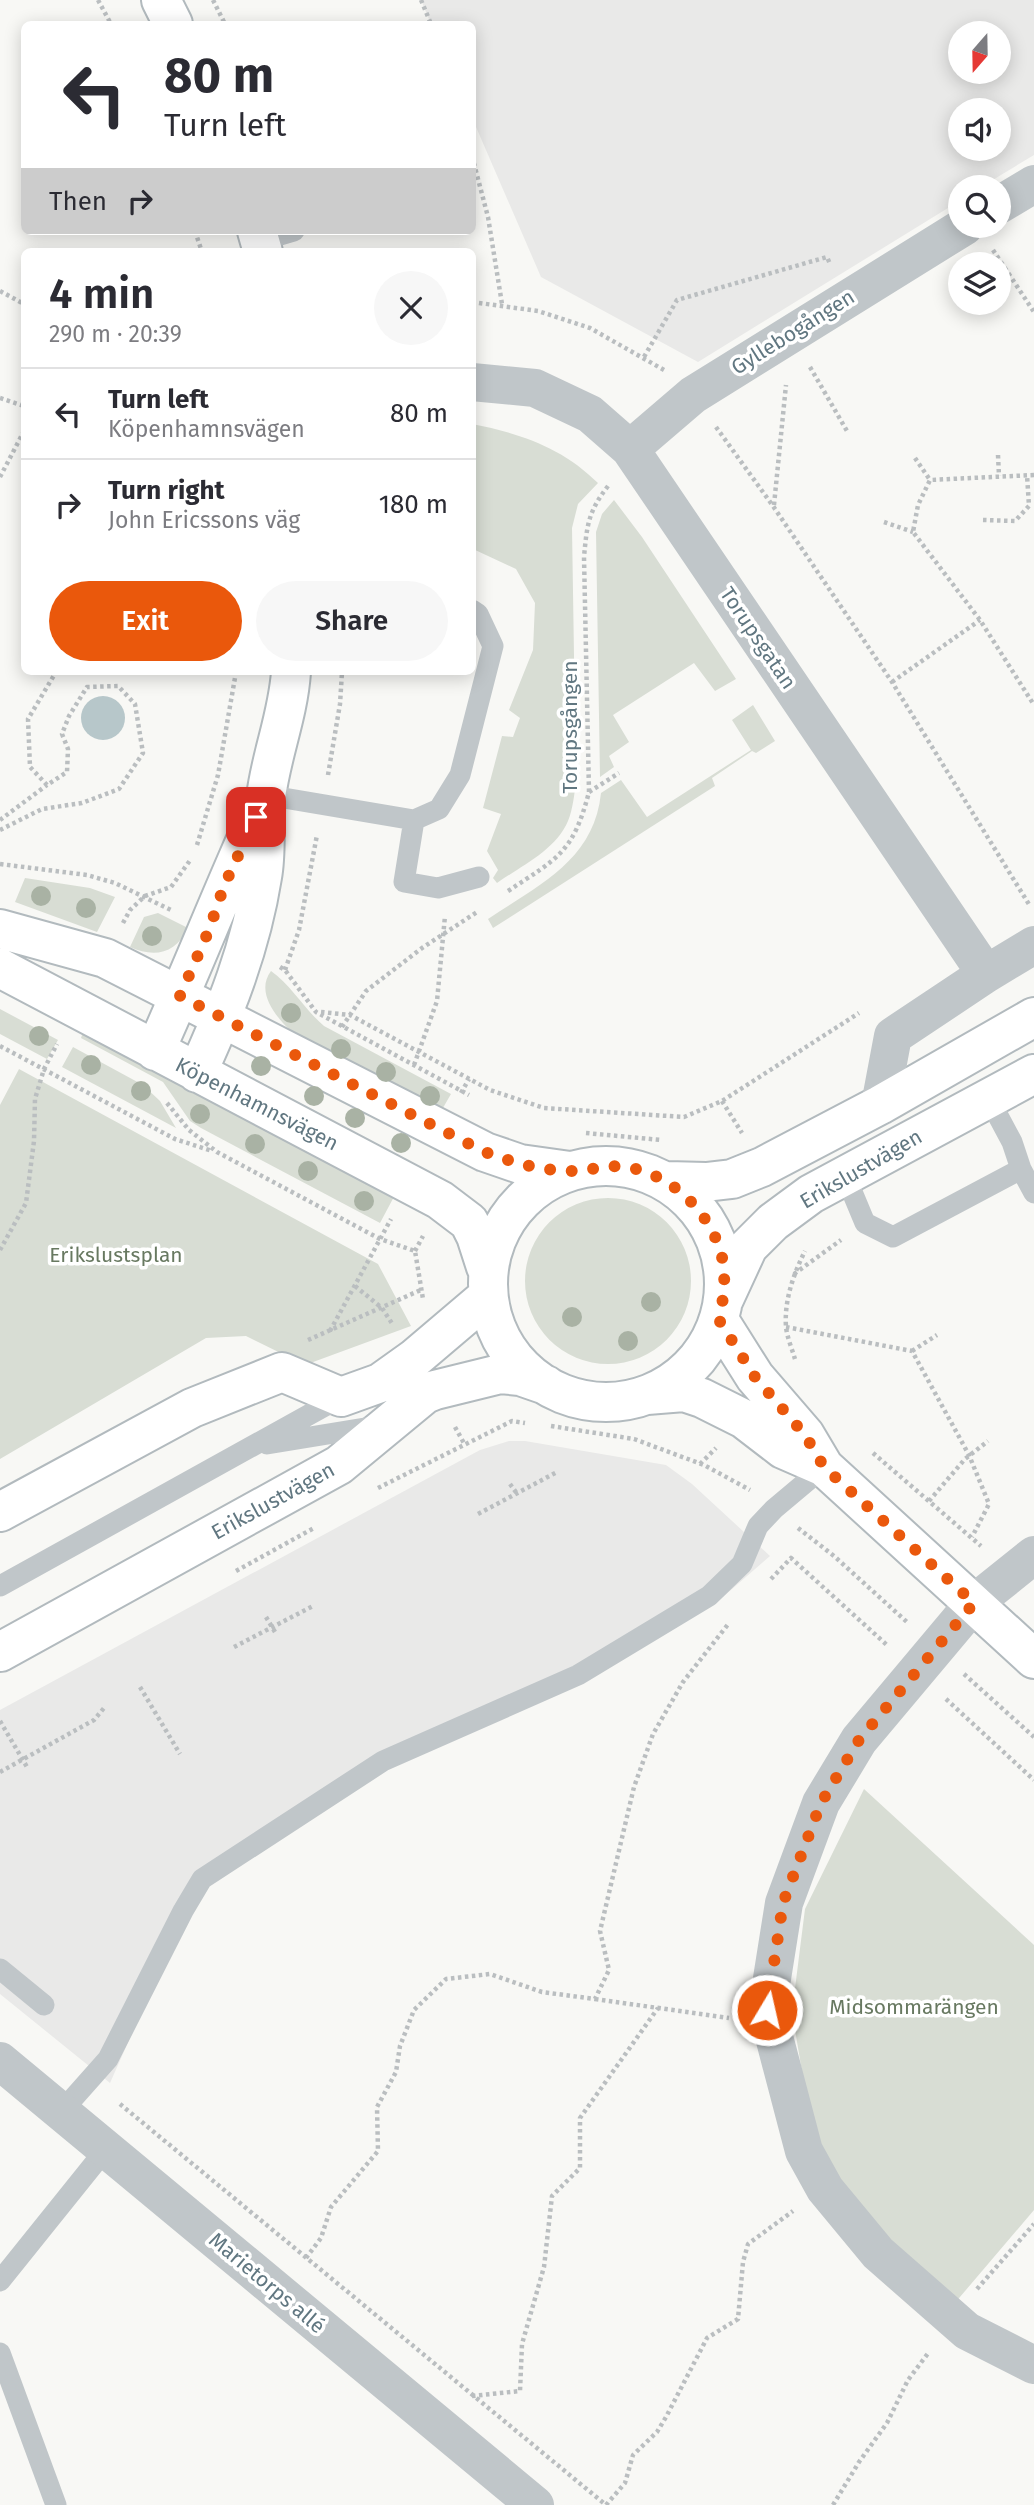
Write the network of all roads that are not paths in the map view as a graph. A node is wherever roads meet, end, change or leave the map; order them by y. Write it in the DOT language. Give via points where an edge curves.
graph roads {
  1 [pos="161,0"];
  2 [pos="172,21"];
  3 [pos="1034,184"];
  4 [pos="1011,198"];
  5 [pos="974,238"];
  6 [pos="476,382"];
  7 [pos="630,449"];
  8 [pos="476,613"];
  9 [pos="291,675"];
  10 [pos="266,796"];
  11 [pos="414,820"];
  12 [pos="479,877"];
  13 [pos="0,929"];
  14 [pos="1034,945"];
  15 [pos="0,968"];
  16 [pos="986,974"];
  17 [pos="180,996"];
  18 [pos="222,1017"];
  19 [pos="1034,1017"];
  20 [pos="155,1051"];
  21 [pos="197,1073"];
  22 [pos="1034,1074"];
  23 [pos="989,1098"];
  24 [pos="880,1105"];
  25 [pos="1021,1169"];
  26 [pos="569,1171"];
  27 [pos="845,1175"];
  28 [pos="667,1181"];
  29 [pos="1034,1193"];
  30 [pos="487,1282"];
  31 [pos="721,1310"];
  32 [pos="546,1385"];
  33 [pos="646,1395"];
  34 [pos="341,1397"];
  35 [pos="389,1424"];
  36 [pos="251,1446"];
  37 [pos="824,1467"];
  38 [pos="0,1512"];
  39 [pos="1022,1565"];
  40 [pos="0,1586"];
  41 [pos="974,1603"];
  42 [pos="0,1652"];
  43 [pos="1034,1659"];
  44 [pos="0,1969"];
  45 [pos="44,2005"];
  46 [pos="0,2060"];
  47 [pos="61,2112"];
  48 [pos="106,2149"];
  49 [pos="0,2281"];
  50 [pos="0,2353"];
  51 [pos="1034,2365"];
  52 [pos="56,2505"];
  53 [pos="535,2505"];
  1 -- 2 [label="street"];
  3 -- 4 [label="street"];
  5 -- 7 [label="street, Gyllebogången" via="844,300 693,395"];
  6 -- 7 [label="street, Torupsgatan" via="535,388 590,415"];
  7 -- 16 [label="street, Torupsgatan"];
  8 -- 11 [label="lane" via="493,646 460,775 439,809"];
  9 -- 10 [label="street"];
  10 -- 11 [label="lane"];
  10 -- 17 [label="street"];
  10 -- 18 [label="street" via="263,875 241,967"];
  11 -- 12 [label="lane" via="404,882 438,888"];
  13 -- 17 [label="street, Köpenhamnsvägen" via="105,958"];
  14 -- 16 [label="street"];
  15 -- 20 [label="street, Köpenhamnsvägen"];
  16 -- 24 [label="street" via="893,1036"];
  17 -- 18 [label="street, Köpenhamnsvägen"];
  17 -- 20 [label="street"];
  18 -- 21 [label="street"];
  18 -- 26 [label="street, Köpenhamnsvägen" via="485,1152 520,1164"];
  19 -- 24 [label="street"];
  20 -- 21 [label="street, Köpenhamnsvägen"];
  21 -- 30 [label="street, Köpenhamnsvägen" via="440,1200 469,1222"];
  22 -- 23 [label="street, Erikslustvägen"];
  23 -- 25 [label="lane"];
  23 -- 27 [label="street, Erikslustvägen"];
  24 -- 28 [label="street" via="740,1176 706,1182"];
  25 -- 27 [label="lane" via="893,1237 864,1223"];
  25 -- 29 [label="lane"];
  26 -- 28 [label="street, Köpenhamnsvägen" via="626,1167"];
  26 -- 30 [label="street, Köpenhamnsvägen" via="534,1190 506,1219 494,1243"];
  27 -- 31 [label="street, Erikslustvägen" via="773,1222 748,1247"];
  28 -- 31 [label="street, Köpenhamnsvägen" via="710,1226 723,1262"];
  30 -- 32 [label="street, Köpenhamnsvägen" via="498,1331 518,1362"];
  30 -- 34 [label="street" via="415,1358 380,1383"];
  31 -- 33 [label="street, Köpenhamnsvägen" via="702,1352 678,1378"];
  31 -- 37 [label="street, Köpenhamnsvägen" via="755,1377 805,1435"];
  32 -- 33 [label="street, Köpenhamnsvägen" via="595,1402"];
  32 -- 35 [label="street, Erikslustvägen" via="500,1374 447,1387 425,1394"];
  33 -- 37 [label="street, Köpenhamnsvägen" via="684,1392 702,1398 744,1419 783,1449"];
  34 -- 36 [label="lane"];
  34 -- 38 [label="street" via="282,1373 191,1408"];
  35 -- 36 [label="lane"];
  35 -- 42 [label="street, Erikslustvägen" via="339,1465"];
  36 -- 40 [label="lane"];
  37 -- 41 [label="street, Köpenhamnsvägen"];
  37 -- 47 [label="lane" via="758,1526 743,1564 709,1596 578,1675 383,1761 202,1879 108,2059"];
  39 -- 41 [label="street"];
  41 -- 43 [label="street, Köpenhamnsvägen"];
  41 -- 51 [label="street" via="859,1740 821,1803 783,1903 767,2010 804,2151 825,2189 878,2253 967,2331"];
  44 -- 45 [label="lane"];
  46 -- 47 [label="street, Marietorps allé"];
  47 -- 48 [label="street, Marietorps allé"];
  48 -- 49 [label="lane"];
  48 -- 53 [label="street, Marietorps allé"];
  50 -- 52 [label="lane"];
}
